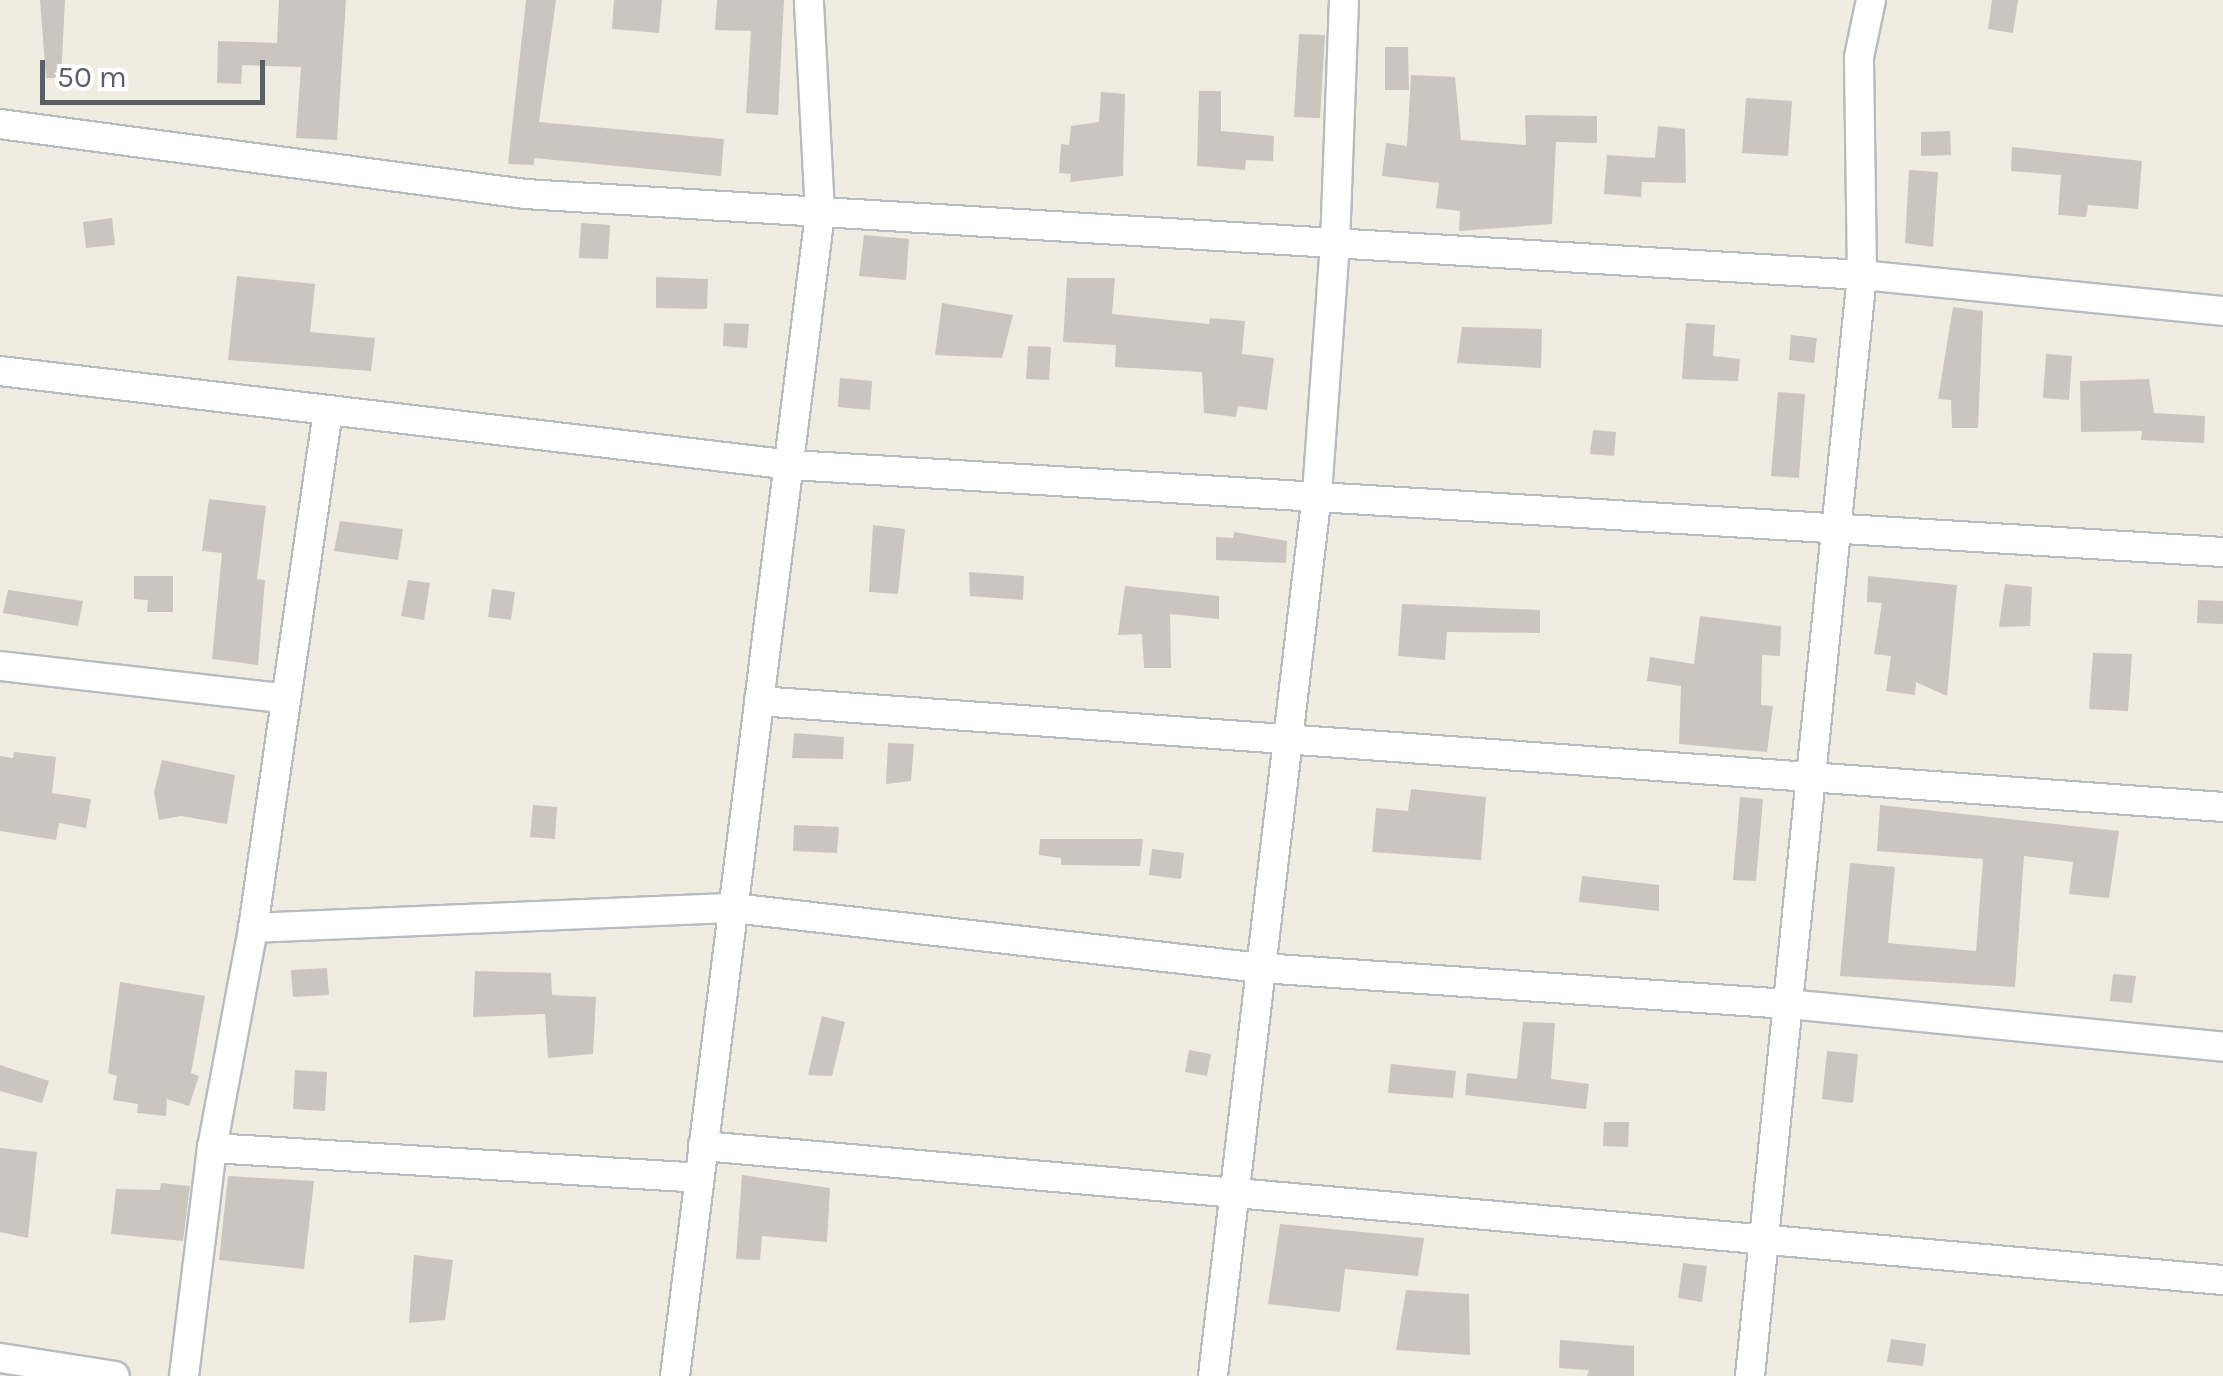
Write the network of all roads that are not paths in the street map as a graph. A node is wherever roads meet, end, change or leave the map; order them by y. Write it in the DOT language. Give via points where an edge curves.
graph roads {
  1 [pos="809,0"];
  2 [pos="1344,0"];
  3 [pos="1872,0"];
  4 [pos="0,124"];
  5 [pos="820,213"];
  6 [pos="1335,245"];
  7 [pos="1862,275"];
  8 [pos="2223,312"];
  9 [pos="0,371"];
  10 [pos="328,411"];
  11 [pos="792,465"];
  12 [pos="1317,494"];
  13 [pos="1835,526"];
  14 [pos="2223,552"];
  15 [pos="0,666"];
  16 [pos="283,698"];
  17 [pos="759,701"];
  18 [pos="1293,735"];
  19 [pos="1811,774"];
  20 [pos="2223,807"];
  21 [pos="732,908"];
  22 [pos="253,928"];
  23 [pos="1261,968"];
  24 [pos="1788,1004"];
  25 [pos="2223,1047"];
  26 [pos="703,1146"];
  27 [pos="212,1148"];
  28 [pos="696,1178"];
  29 [pos="1230,1195"];
  30 [pos="1764,1240"];
  31 [pos="2223,1280"];
  32 [pos="0,1358"];
  33 [pos="116,1376"];
  34 [pos="184,1376"];
  35 [pos="675,1376"];
  36 [pos="1213,1376"];
  37 [pos="1750,1376"];
  1 -- 5 [label="street"];
  2 -- 6 [label="street"];
  3 -- 7 [label="street" via="1859,57"];
  4 -- 5 [label="street" via="525,194"];
  5 -- 6 [label="street"];
  5 -- 11 [label="street"];
  6 -- 7 [label="street"];
  6 -- 12 [label="street"];
  7 -- 8 [label="street"];
  7 -- 13 [label="street"];
  9 -- 10 [label="street"];
  10 -- 11 [label="street"];
  10 -- 16 [label="street"];
  11 -- 12 [label="street"];
  11 -- 17 [label="street"];
  12 -- 13 [label="street"];
  12 -- 18 [label="street"];
  13 -- 14 [label="street"];
  13 -- 19 [label="street"];
  15 -- 16 [label="street"];
  16 -- 22 [label="street"];
  17 -- 18 [label="street"];
  17 -- 21 [label="street"];
  18 -- 19 [label="street" via="1495,756"];
  18 -- 23 [label="street"];
  19 -- 20 [label="street"];
  19 -- 24 [label="street"];
  21 -- 22 [label="street"];
  21 -- 23 [label="street"];
  21 -- 26 [label="street"];
  22 -- 27 [label="street"];
  23 -- 24 [label="street"];
  23 -- 29 [label="street"];
  24 -- 25 [label="street"];
  24 -- 30 [label="street"];
  26 -- 28 [label="street"];
  26 -- 29 [label="street"];
  27 -- 28 [label="street"];
  27 -- 34 [label="street"];
  28 -- 35 [label="street"];
  29 -- 30 [label="street"];
  29 -- 36 [label="street"];
  30 -- 31 [label="street"];
  30 -- 37 [label="street"];
  32 -- 33 [label="street"];
}
